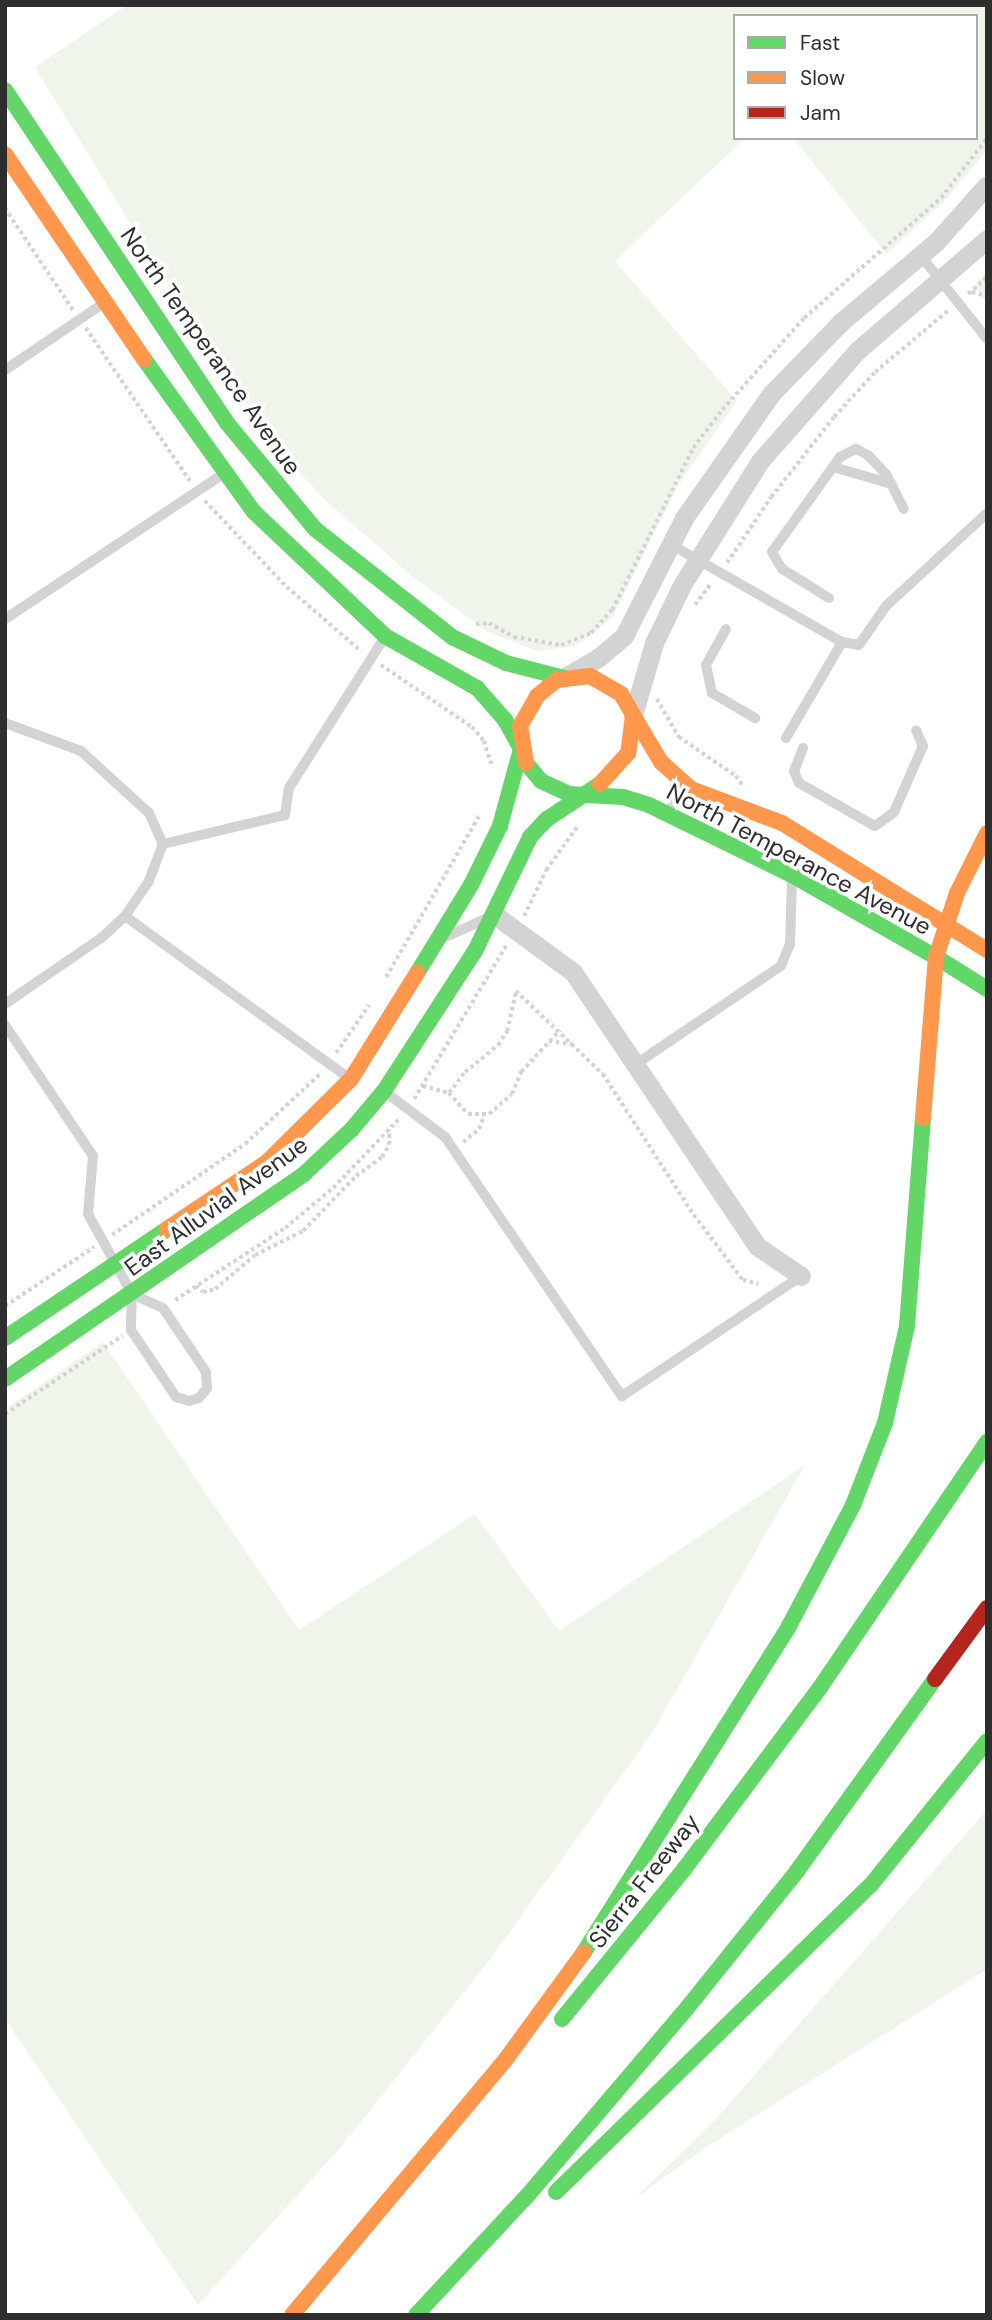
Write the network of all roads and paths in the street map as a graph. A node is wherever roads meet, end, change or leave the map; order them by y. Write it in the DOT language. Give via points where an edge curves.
graph roads {
  1 [pos="5,90"];
  2 [pos="5,154"];
  3 [pos="987,185"];
  4 [pos="987,239"];
  5 [pos="921,256"];
  6 [pos="987,277"];
  7 [pos="942,281"];
  8 [pos="958,302"];
  9 [pos="105,303"];
  10 [pos="987,339"];
  11 [pos="5,370"];
  12 [pos="258,463"];
  13 [pos="833,467"];
  14 [pos="223,474"];
  15 [pos="892,484"];
  16 [pos="904,509"];
  17 [pos="987,513"];
  18 [pos="670,544"];
  19 [pos="697,558"];
  20 [pos="720,571"];
  21 [pos="829,598"];
  22 [pos="693,608"];
  23 [pos="5,619"];
  24 [pos="489,623"];
  25 [pos="601,624"];
  26 [pos="726,629"];
  27 [pos="385,636"];
  28 [pos="842,642"];
  29 [pos="564,678"];
  30 [pos="656,694"];
  31 [pos="426,695"];
  32 [pos="633,715"];
  33 [pos="755,718"];
  34 [pos="5,723"];
  35 [pos="916,730"];
  36 [pos="786,738"];
  37 [pos="803,748"];
  38 [pos="520,749"];
  39 [pos="494,774"];
  40 [pos="736,776"];
  41 [pos="685,785"];
  42 [pos="582,795"];
  43 [pos="483,809"];
  44 [pos="668,814"];
  45 [pos="582,822"];
  46 [pos="987,833"];
  47 [pos="163,844"];
  48 [pos="792,876"];
  49 [pos="526,913"];
  50 [pos="495,915"];
  51 [pos="125,916"];
  52 [pos="946,924"];
  53 [pos="437,941"];
  54 [pos="505,948"];
  55 [pos="987,950"];
  56 [pos="936,957"];
  57 [pos="383,984"];
  58 [pos="987,989"];
  59 [pos="376,995"];
  60 [pos="5,1004"];
  61 [pos="5,1025"];
  62 [pos="560,1030"];
  63 [pos="549,1041"];
  64 [pos="577,1045"];
  65 [pos="329,1064"];
  66 [pos="636,1064"];
  67 [pos="351,1079"];
  68 [pos="423,1086"];
  69 [pos="384,1091"];
  70 [pos="449,1093"];
  71 [pos="417,1095"];
  72 [pos="484,1116"];
  73 [pos="399,1119"];
  74 [pos="389,1130"];
  75 [pos="454,1150"];
  76 [pos="105,1240"];
  77 [pos="117,1265"];
  78 [pos="801,1276"];
  79 [pos="759,1284"];
  80 [pos="196,1286"];
  81 [pos="132,1294"];
  82 [pos="5,1306"];
  83 [pos="163,1308"];
  84 [pos="131,1330"];
  85 [pos="5,1338"];
  86 [pos="5,1379"];
  87 [pos="5,1414"];
  88 [pos="987,1442"];
  89 [pos="987,1608"];
  90 [pos="987,1741"];
  91 [pos="546,2038"];
  92 [pos="530,2057"];
  93 [pos="446,2284"];
  94 [pos="292,2315"];
  95 [pos="416,2315"];
  1 -- 12 [label="main road, North Temperance Avenue"];
  2 -- 9 [label="main road"];
  3 -- 5 [label="street"];
  4 -- 7 [label="street"];
  5 -- 7 [label="lane"];
  5 -- 18 [label="street" via="841,322 772,393 715,469"];
  6 -- 8 [label="path"];
  7 -- 8 [label="lane"];
  7 -- 19 [label="street" via="858,350 814,395 760,461"];
  8 -- 10 [label="lane"];
  8 -- 20 [label="path" via="875,372 834,417"];
  9 -- 11 [label="lane"];
  9 -- 12 [label="main road" via="129,311 208,420"];
  9 -- 14 [label="main road"];
  12 -- 29 [label="main road, North Temperance Avenue" via="315,529 418,614 488,656"];
  13 -- 15 [label="lane"];
  13 -- 15 [label="lane" via="848,452 862,450"];
  13 -- 21 [label="lane" via="772,552 782,569"];
  14 -- 23 [label="lane"];
  14 -- 27 [label="main road" via="287,546"];
  15 -- 16 [label="lane"];
  17 -- 28 [label="lane" via="886,606 859,645"];
  18 -- 19 [label="lane"];
  18 -- 29 [label="street" via="624,636"];
  19 -- 20 [label="lane"];
  19 -- 32 [label="street" via="654,642"];
  20 -- 22 [label="path"];
  20 -- 28 [label="lane"];
  24 -- 25 [label="path" via="514,637 561,645 581,639"];
  26 -- 33 [label="lane" via="705,665 712,693"];
  27 -- 38 [label="main road" via="477,688 505,720"];
  27 -- 47 [label="lane" via="289,788 285,814"];
  28 -- 36 [label="lane"];
  29 -- 32 [label="main road" via="580,675 607,682 621,694"];
  29 -- 38 [label="main road" via="529,705 520,726"];
  30 -- 40 [label="path" via="679,737"];
  31 -- 39 [label="path" via="463,719 484,741"];
  32 -- 41 [label="main road, North Temperance Avenue" via="661,762"];
  32 -- 42 [label="main road" via="631,741 622,763"];
  34 -- 47 [label="lane" via="81,751 149,813"];
  35 -- 37 [label="lane" via="923,746 894,812 875,825 799,783 794,771"];
  38 -- 42 [label="main road" via="541,781"];
  38 -- 53 [label="main road, East Alluvial Avenue" via="500,826"];
  41 -- 44 [label="lane"];
  41 -- 52 [label="main road, North Temperance Avenue" via="782,823"];
  42 -- 44 [label="main road, North Temperance Avenue" via="623,797"];
  42 -- 50 [label="main road, East Alluvial Avenue" via="530,837"];
  43 -- 57 [label="path"];
  44 -- 48 [label="main road, North Temperance Avenue"];
  45 -- 49 [label="path" via="546,870"];
  46 -- 52 [label="main road"];
  47 -- 51 [label="lane" via="149,881"];
  48 -- 56 [label="main road, North Temperance Avenue"];
  48 -- 66 [label="lane" via="790,944 781,966"];
  50 -- 53 [label="lane"];
  50 -- 66 [label="street" via="564,963"];
  50 -- 69 [label="main road, East Alluvial Avenue"];
  51 -- 60 [label="lane"];
  51 -- 65 [label="lane"];
  52 -- 55 [label="main road, North Temperance Avenue"];
  52 -- 56 [label="main road"];
  53 -- 67 [label="main road, East Alluvial Avenue"];
  54 -- 68 [label="path"];
  56 -- 58 [label="main road, North Temperance Avenue"];
  56 -- 94 [label="main road" via="907,1326 885,1423 853,1505 789,1626 606,1921 506,2059"];
  59 -- 65 [label="path"];
  61 -- 76 [label="lane" via="93,1156 88,1211"];
  62 -- 63 [label="path"];
  62 -- 64 [label="path"];
  62 -- 70 [label="path" via="516,991 504,1038 465,1072"];
  63 -- 64 [label="path"];
  63 -- 72 [label="path" via="521,1072 512,1094"];
  64 -- 79 [label="path" via="618,1093 694,1215 743,1280"];
  65 -- 67 [label="lane"];
  65 -- 76 [label="path" via="245,1144"];
  66 -- 78 [label="street" via="757,1246"];
  67 -- 77 [label="main road, East Alluvial Avenue" via="267,1162"];
  68 -- 70 [label="path"];
  68 -- 71 [label="path"];
  69 -- 75 [label="lane" via="435,1126"];
  69 -- 81 [label="main road, East Alluvial Avenue" via="304,1174"];
  70 -- 72 [label="path" via="467,1114"];
  72 -- 75 [label="path" via="475,1133"];
  73 -- 74 [label="path"];
  74 -- 80 [label="path" via="333,1188 285,1228"];
  74 -- 80 [label="path" via="389,1145 382,1157 356,1176 303,1231 255,1255 215,1289 203,1292"];
  75 -- 78 [label="lane" via="622,1396"];
  76 -- 77 [label="lane"];
  76 -- 82 [label="path"];
  77 -- 81 [label="lane"];
  77 -- 85 [label="main road, East Alluvial Avenue"];
  80 -- 83 [label="path"];
  81 -- 83 [label="lane"];
  81 -- 84 [label="lane"];
  81 -- 86 [label="main road, East Alluvial Avenue"];
  83 -- 84 [label="lane" via="206,1372 208,1388 199,1398 189,1401 176,1396"];
  84 -- 87 [label="path"];
  88 -- 91 [label="main road, Sierra Freeway" via="819,1689 685,1868"];
  89 -- 93 [label="main road" via="797,1871 683,2014"];
  90 -- 93 [label="main road" via="870,1886 551,2196"];
  92 -- 94 [label="main road"];
  93 -- 95 [label="main road"];
}
